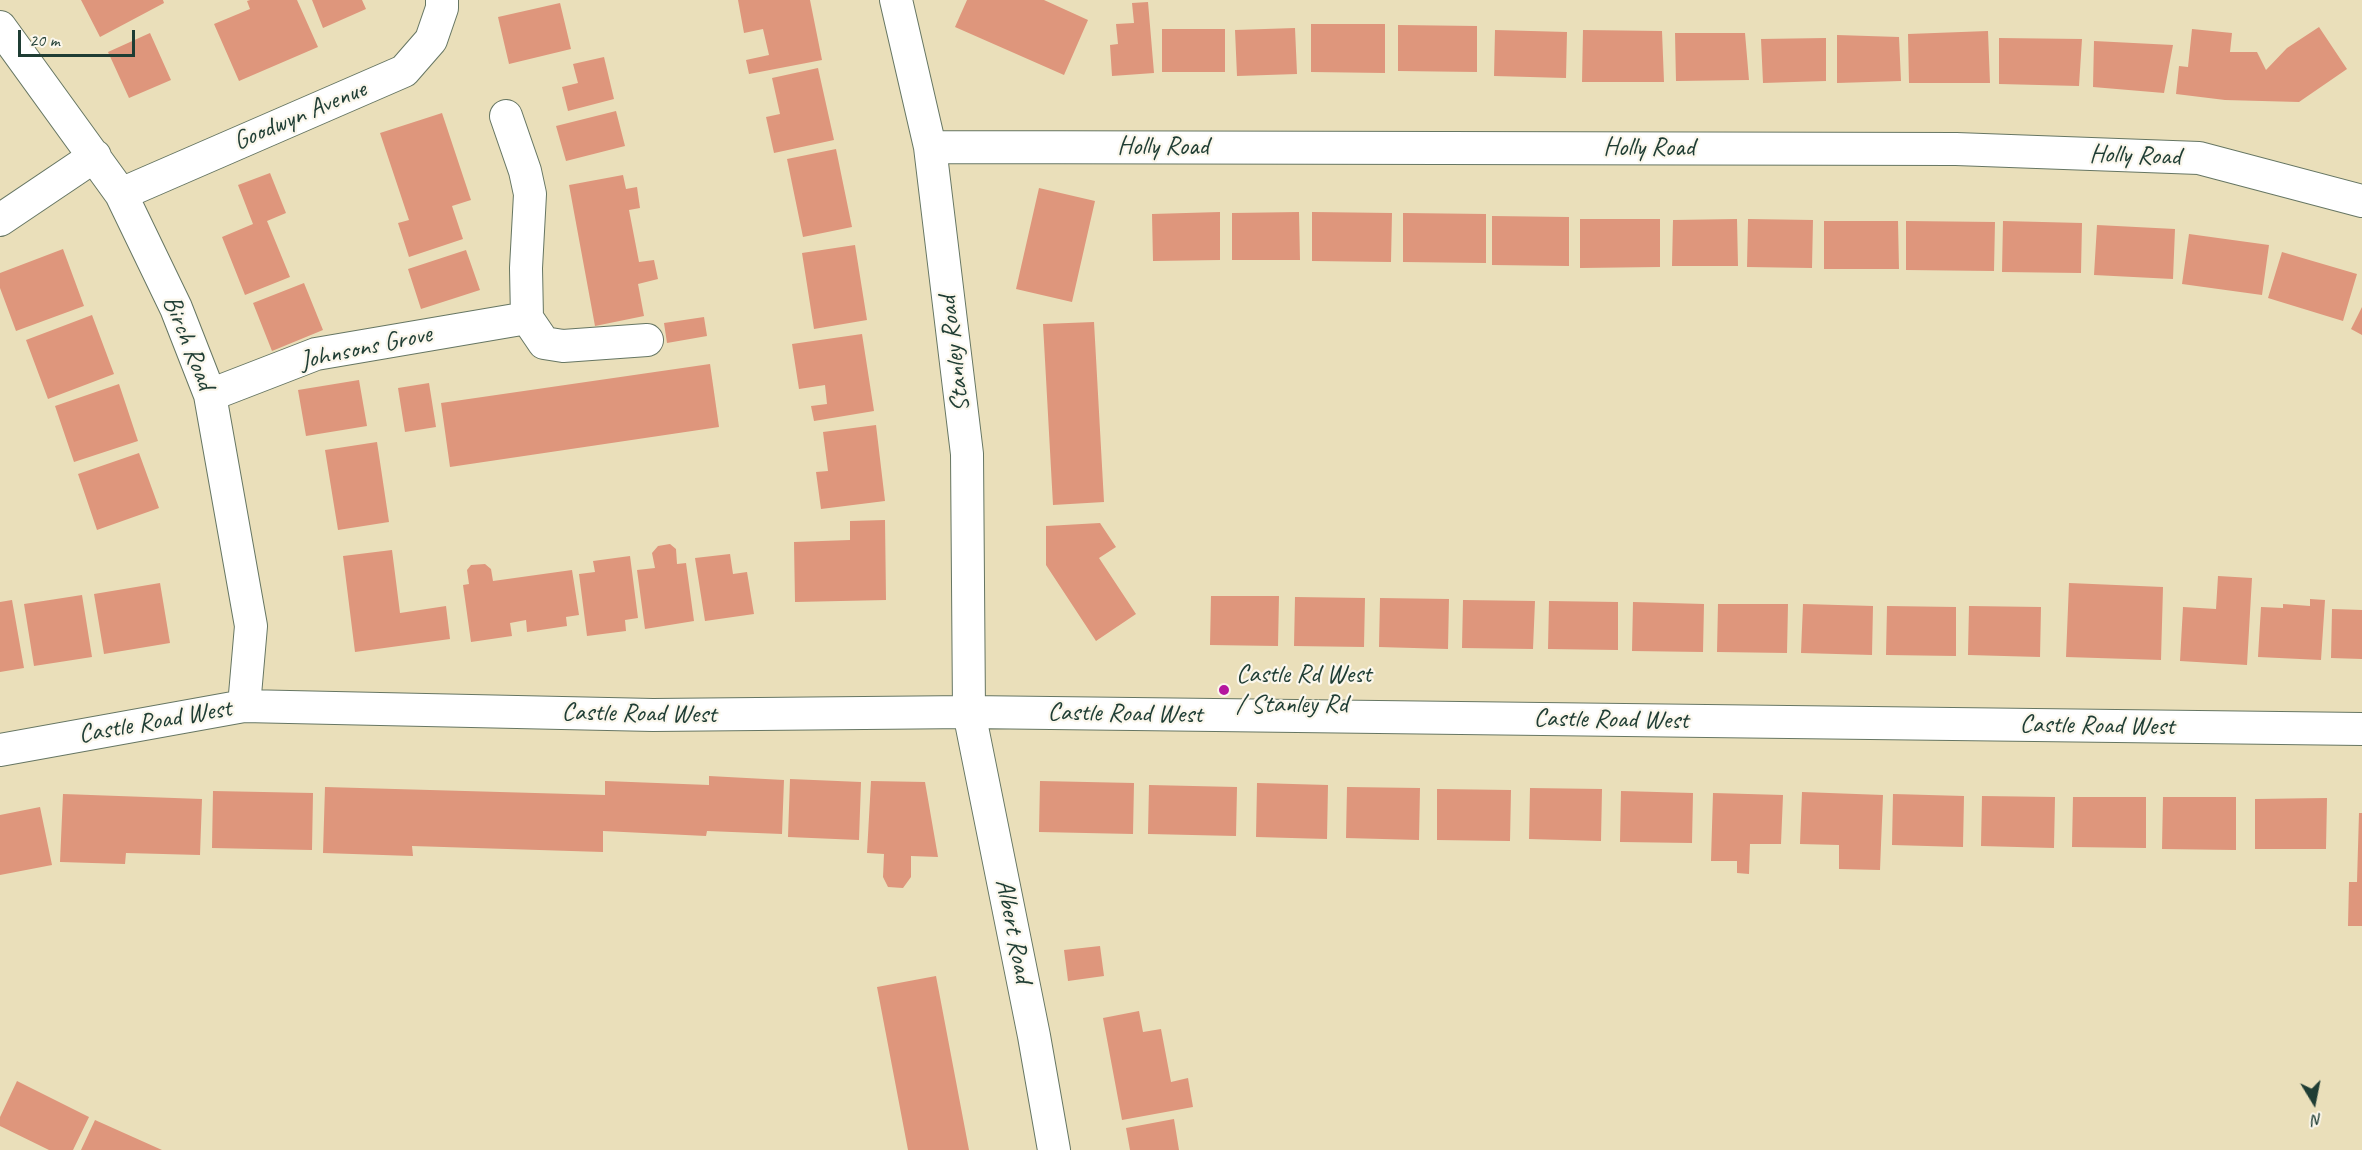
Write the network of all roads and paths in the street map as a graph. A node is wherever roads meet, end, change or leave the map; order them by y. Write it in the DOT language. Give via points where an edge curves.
graph roads {
  1 [pos="442,0"];
  2 [pos="896,0"];
  3 [pos="0,27"];
  4 [pos="506,116"];
  5 [pos="930,147"];
  6 [pos="95,156"];
  7 [pos="121,194"];
  8 [pos="2362,201"];
  9 [pos="0,220"];
  10 [pos="526,318"];
  11 [pos="647,340"];
  12 [pos="210,395"];
  13 [pos="243,706"];
  14 [pos="969,712"];
  15 [pos="2362,729"];
  16 [pos="0,750"];
  17 [pos="1054,1150"];
  1 -- 7 [label="street, Goodwyn Avenue" via="431,40 404,71"];
  2 -- 5 [label="street, Stanley Road"];
  3 -- 6 [label="street, Birch Road"];
  4 -- 10 [label="street" via="530,194"];
  5 -- 8 [label="street, Holly Road" via="1956,149 2187,157"];
  5 -- 14 [label="street, Stanley Road" via="967,454"];
  6 -- 7 [label="street, Birch Road"];
  6 -- 9 [label="street"];
  7 -- 12 [label="street, Birch Road" via="176,308"];
  10 -- 11 [label="street" via="544,343 563,346"];
  10 -- 12 [label="street, Johnsons Grove" via="316,354"];
  12 -- 13 [label="street, Birch Road" via="251,626"];
  13 -- 14 [label="street, Castle Road West" via="653,715"];
  13 -- 16 [label="street, Castle Road West"];
  14 -- 15 [label="street, Castle Road West"];
  14 -- 17 [label="street, Albert Road"];
}
